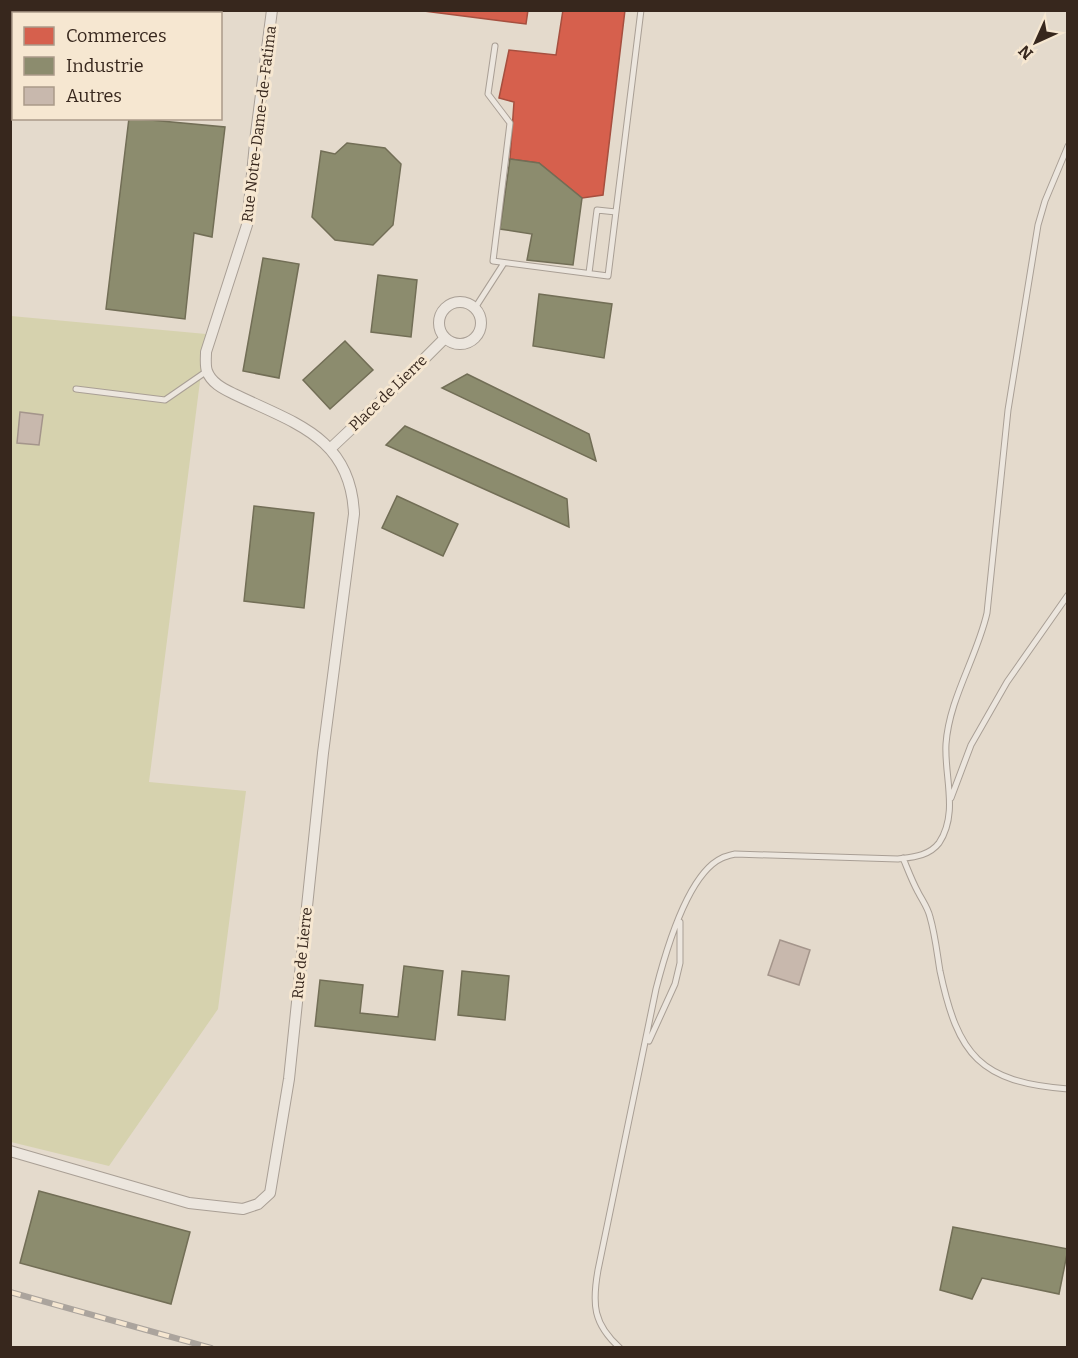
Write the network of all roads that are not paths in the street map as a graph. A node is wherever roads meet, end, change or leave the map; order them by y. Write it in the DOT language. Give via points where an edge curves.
graph roads {
  1 [pos="272,10"];
  2 [pos="641,10"];
  3 [pos="495,46"];
  4 [pos="1068,146"];
  5 [pos="616,212"];
  6 [pos="504,263"];
  7 [pos="589,273"];
  8 [pos="475,308"];
  9 [pos="445,338"];
  10 [pos="207,371"];
  11 [pos="76,389"];
  12 [pos="331,448"];
  13 [pos="1068,595"];
  14 [pos="951,800"];
  15 [pos="903,858"];
  16 [pos="680,917"];
  17 [pos="645,1048"];
  18 [pos="1068,1089"];
  19 [pos="10,1151"];
  20 [pos="620,1347"];
  1 -- 10 [label="street, Rue Notre-Dame-de-Fatima" via="248,225 206,352"];
  2 -- 5 [label="lane"];
  3 -- 6 [label="lane" via="488,94 510,123 493,261"];
  4 -- 14 [label="lane" via="1045,201 1033,254 1008,410 987,613 949,724 946,745"];
  5 -- 7 [label="lane" via="597,210"];
  5 -- 7 [label="lane" via="608,276"];
  6 -- 7 [label="lane"];
  6 -- 8 [label="lane"];
  8 -- 9 [label="street" via="481,323 477,336 465,343"];
  8 -- 9 [label="street" via="459,302 446,307 439,326"];
  9 -- 12 [label="street, Place de Lierre"];
  10 -- 11 [label="lane" via="165,400"];
  10 -- 12 [label="street" via="218,386 304,428"];
  12 -- 19 [label="street, Rue de Lierre" via="353,492 354,514 323,753 288,1079 270,1193 258,1204 243,1209 189,1203"];
  13 -- 14 [label="lane" via="1007,682 971,745"];
  14 -- 15 [label="lane" via="938,844 919,856"];
  15 -- 16 [label="lane" via="735,854 721,858 707,869"];
  15 -- 18 [label="lane" via="930,916 952,1014 968,1049 978,1062 1003,1077 1023,1084"];
  16 -- 17 [label="lane" via="656,989"];
  16 -- 17 [label="lane" via="680,963 675,984"];
  17 -- 20 [label="lane" via="594,1293 600,1324"];
}
